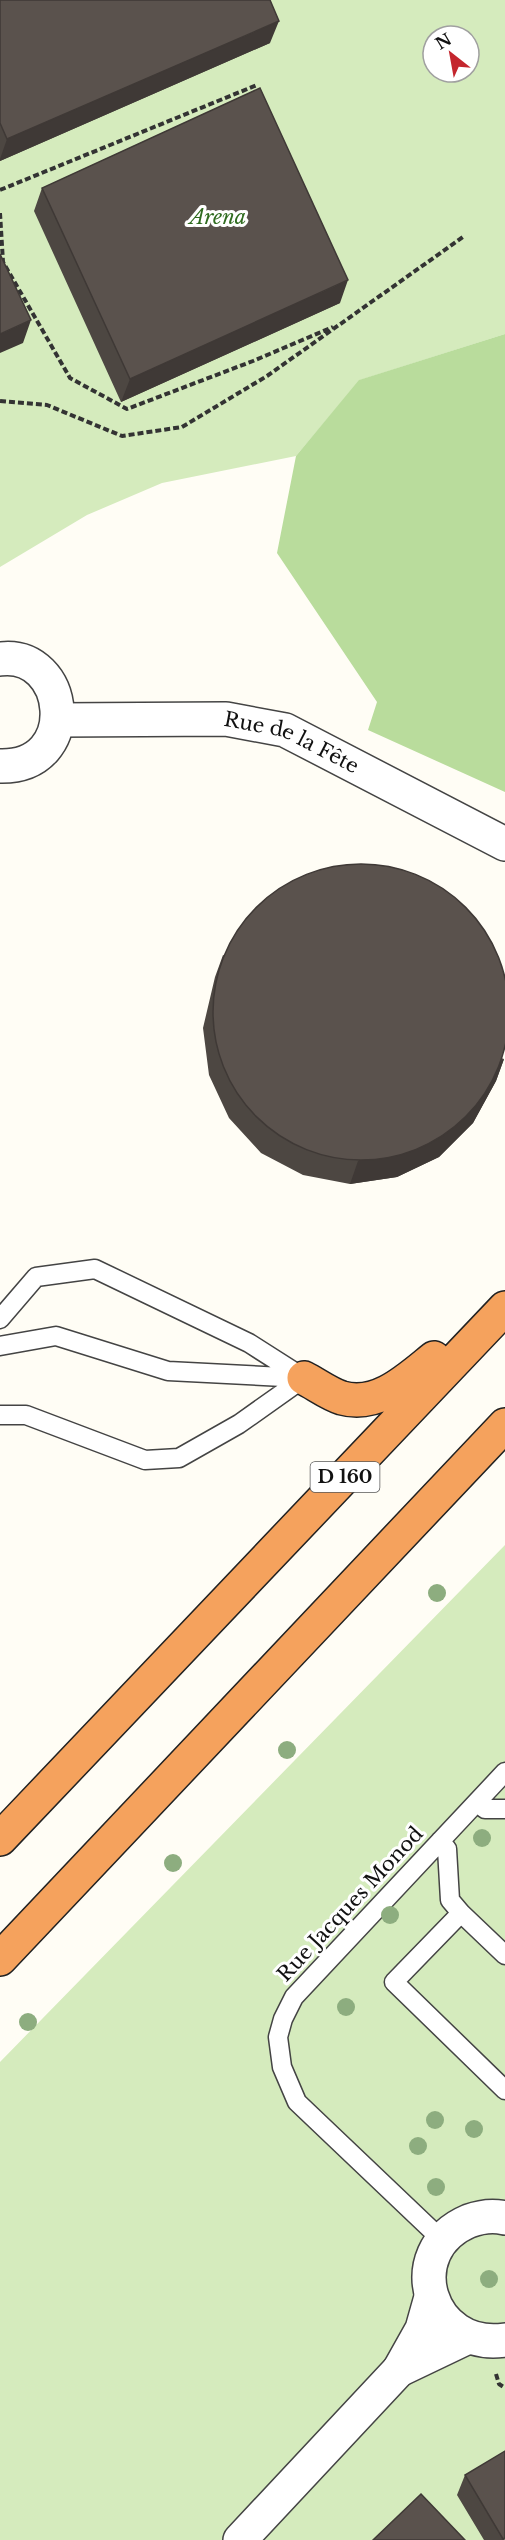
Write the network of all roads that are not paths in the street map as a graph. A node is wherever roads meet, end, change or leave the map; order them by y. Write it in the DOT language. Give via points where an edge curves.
graph roads {
  1 [pos="0,659"];
  2 [pos="58,720"];
  3 [pos="0,766"];
  4 [pos="505,844"];
  5 [pos="505,1300"];
  6 [pos="505,1308"];
  7 [pos="0,1319"];
  8 [pos="0,1346"];
  9 [pos="304,1378"];
  10 [pos="0,1415"];
  11 [pos="505,1425"];
  12 [pos="505,1772"];
  13 [pos="477,1802"];
  14 [pos="505,1809"];
  15 [pos="0,1839"];
  16 [pos="440,1840"];
  17 [pos="461,1913"];
  18 [pos="505,1955"];
  19 [pos="0,1959"];
  20 [pos="505,2090"];
  21 [pos="505,2218"];
  22 [pos="442,2240"];
  23 [pos="431,2297"];
  24 [pos="468,2337"];
  25 [pos="505,2340"];
  26 [pos="399,2370"];
  27 [pos="240,2540"];
  1 -- 2 [label="street" via="24,662 39,672 51,685"];
  2 -- 3 [label="street" via="42,751 28,762"];
  2 -- 4 [label="street, Rue de la Fête" via="226,719 285,730"];
  5 -- 9 [label="highway" via="400,1386 370,1400 342,1398"];
  6 -- 15 [label="highway, D 160"];
  7 -- 9 [label="lane" via="36,1277 95,1269 249,1343"];
  8 -- 9 [label="lane" via="56,1336 168,1371"];
  9 -- 10 [label="lane" via="239,1424 179,1458 146,1460 26,1415"];
  11 -- 19 [label="highway"];
  12 -- 13 [label="lane, Rue Jacques Monod"];
  13 -- 14 [label="lane" via="485,1809"];
  13 -- 16 [label="lane, Rue Jacques Monod"];
  16 -- 17 [label="lane" via="447,1849 450,1900"];
  16 -- 22 [label="lane, Rue Jacques Monod" via="294,1996 278,2037 282,2067 297,2102"];
  17 -- 18 [label="lane"];
  17 -- 20 [label="lane" via="394,1982"];
  21 -- 22 [label="street" via="477,2218 458,2226"];
  22 -- 23 [label="street" via="432,2257"];
  23 -- 24 [label="street" via="439,2314"];
  23 -- 26 [label="street" via="422,2329"];
  24 -- 25 [label="street"];
  24 -- 26 [label="street"];
  26 -- 27 [label="street"];
}
